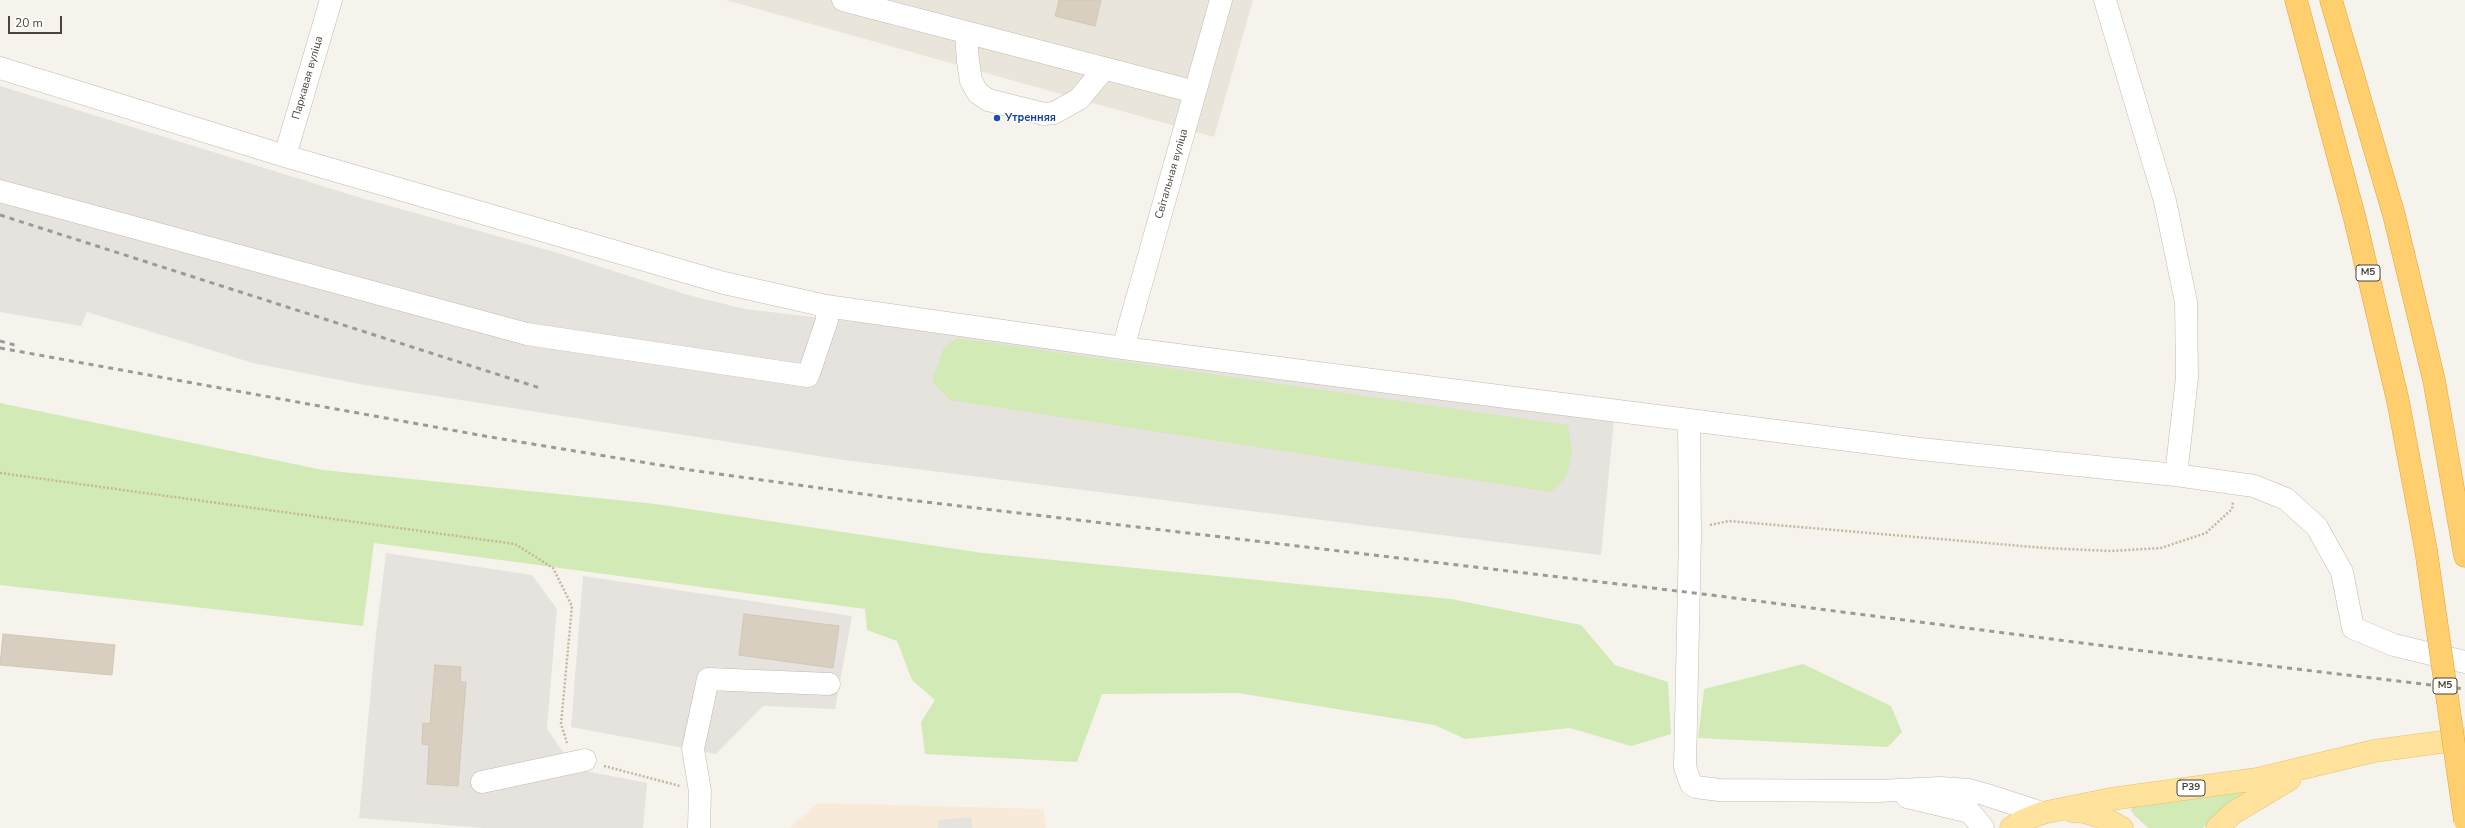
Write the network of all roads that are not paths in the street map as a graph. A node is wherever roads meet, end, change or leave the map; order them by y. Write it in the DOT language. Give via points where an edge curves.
graph roads {
  1 [pos="331,0"];
  2 [pos="843,0"];
  3 [pos="1221,0"];
  4 [pos="2105,0"];
  5 [pos="2296,0"];
  6 [pos="2332,0"];
  7 [pos="893,7"];
  8 [pos="966,33"];
  9 [pos="0,68"];
  10 [pos="1104,69"];
  11 [pos="1195,92"];
  12 [pos="285,156"];
  13 [pos="0,191"];
  14 [pos="826,306"];
  15 [pos="1122,348"];
  16 [pos="1689,420"];
  17 [pos="2176,475"];
  18 [pos="2464,551"];
  19 [pos="2465,662"];
  20 [pos="828,684"];
  21 [pos="2465,739"];
  22 [pos="584,760"];
  23 [pos="2319,765"];
  24 [pos="482,782"];
  25 [pos="1879,791"];
  26 [pos="2063,810"];
  27 [pos="2042,813"];
  28 [pos="2465,821"];
  29 [pos="699,828"];
  30 [pos="1983,828"];
  31 [pos="2010,828"];
  32 [pos="2122,828"];
  33 [pos="2217,828"];
  1 -- 12 [label="street, Паркавая вуліца"];
  2 -- 7 [label="street"];
  3 -- 11 [label="street, Світальная вуліца"];
  4 -- 17 [label="street" via="2165,201 2186,302 2186,378"];
  5 -- 28 [label="highway, М5, bridge" via="2355,219 2398,401 2426,550"];
  6 -- 18 [label="highway" via="2394,215 2429,358"];
  7 -- 8 [label="street"];
  8 -- 10 [label="street"];
  8 -- 10 [label="street" via="971,81 978,94 988,100 1044,114 1054,113 1079,99"];
  9 -- 12 [label="street"];
  10 -- 11 [label="street"];
  11 -- 15 [label="street, Світальная вуліца"];
  12 -- 14 [label="street" via="724,283"];
  13 -- 14 [label="street" via="527,334 808,376 827,320"];
  14 -- 15 [label="street"];
  15 -- 16 [label="street"];
  16 -- 17 [label="street" via="1920,449"];
  16 -- 25 [label="street" via="1690,535 1685,767 1692,784 1696,787 1719,790"];
  17 -- 19 [label="street" via="2254,486 2286,499 2317,527 2342,572 2353,628 2394,645"];
  20 -- 29 [label="street" via="708,679 693,749 700,791"];
  21 -- 23 [label="main road, Р39" via="2374,751"];
  22 -- 24 [label="street"];
  23 -- 26 [label="main road, Р39" via="2257,778 2111,799"];
  23 -- 33 [label="main road, Р39" via="2274,786 2233,813"];
  25 -- 27 [label="street" via="1941,788 1969,790"];
  25 -- 30 [label="street" via="1961,808 1974,815"];
  26 -- 27 [label="main road, Р39"];
  26 -- 32 [label="main road, Р39" via="2086,812"];
  27 -- 31 [label="main road, Р39"];
}
